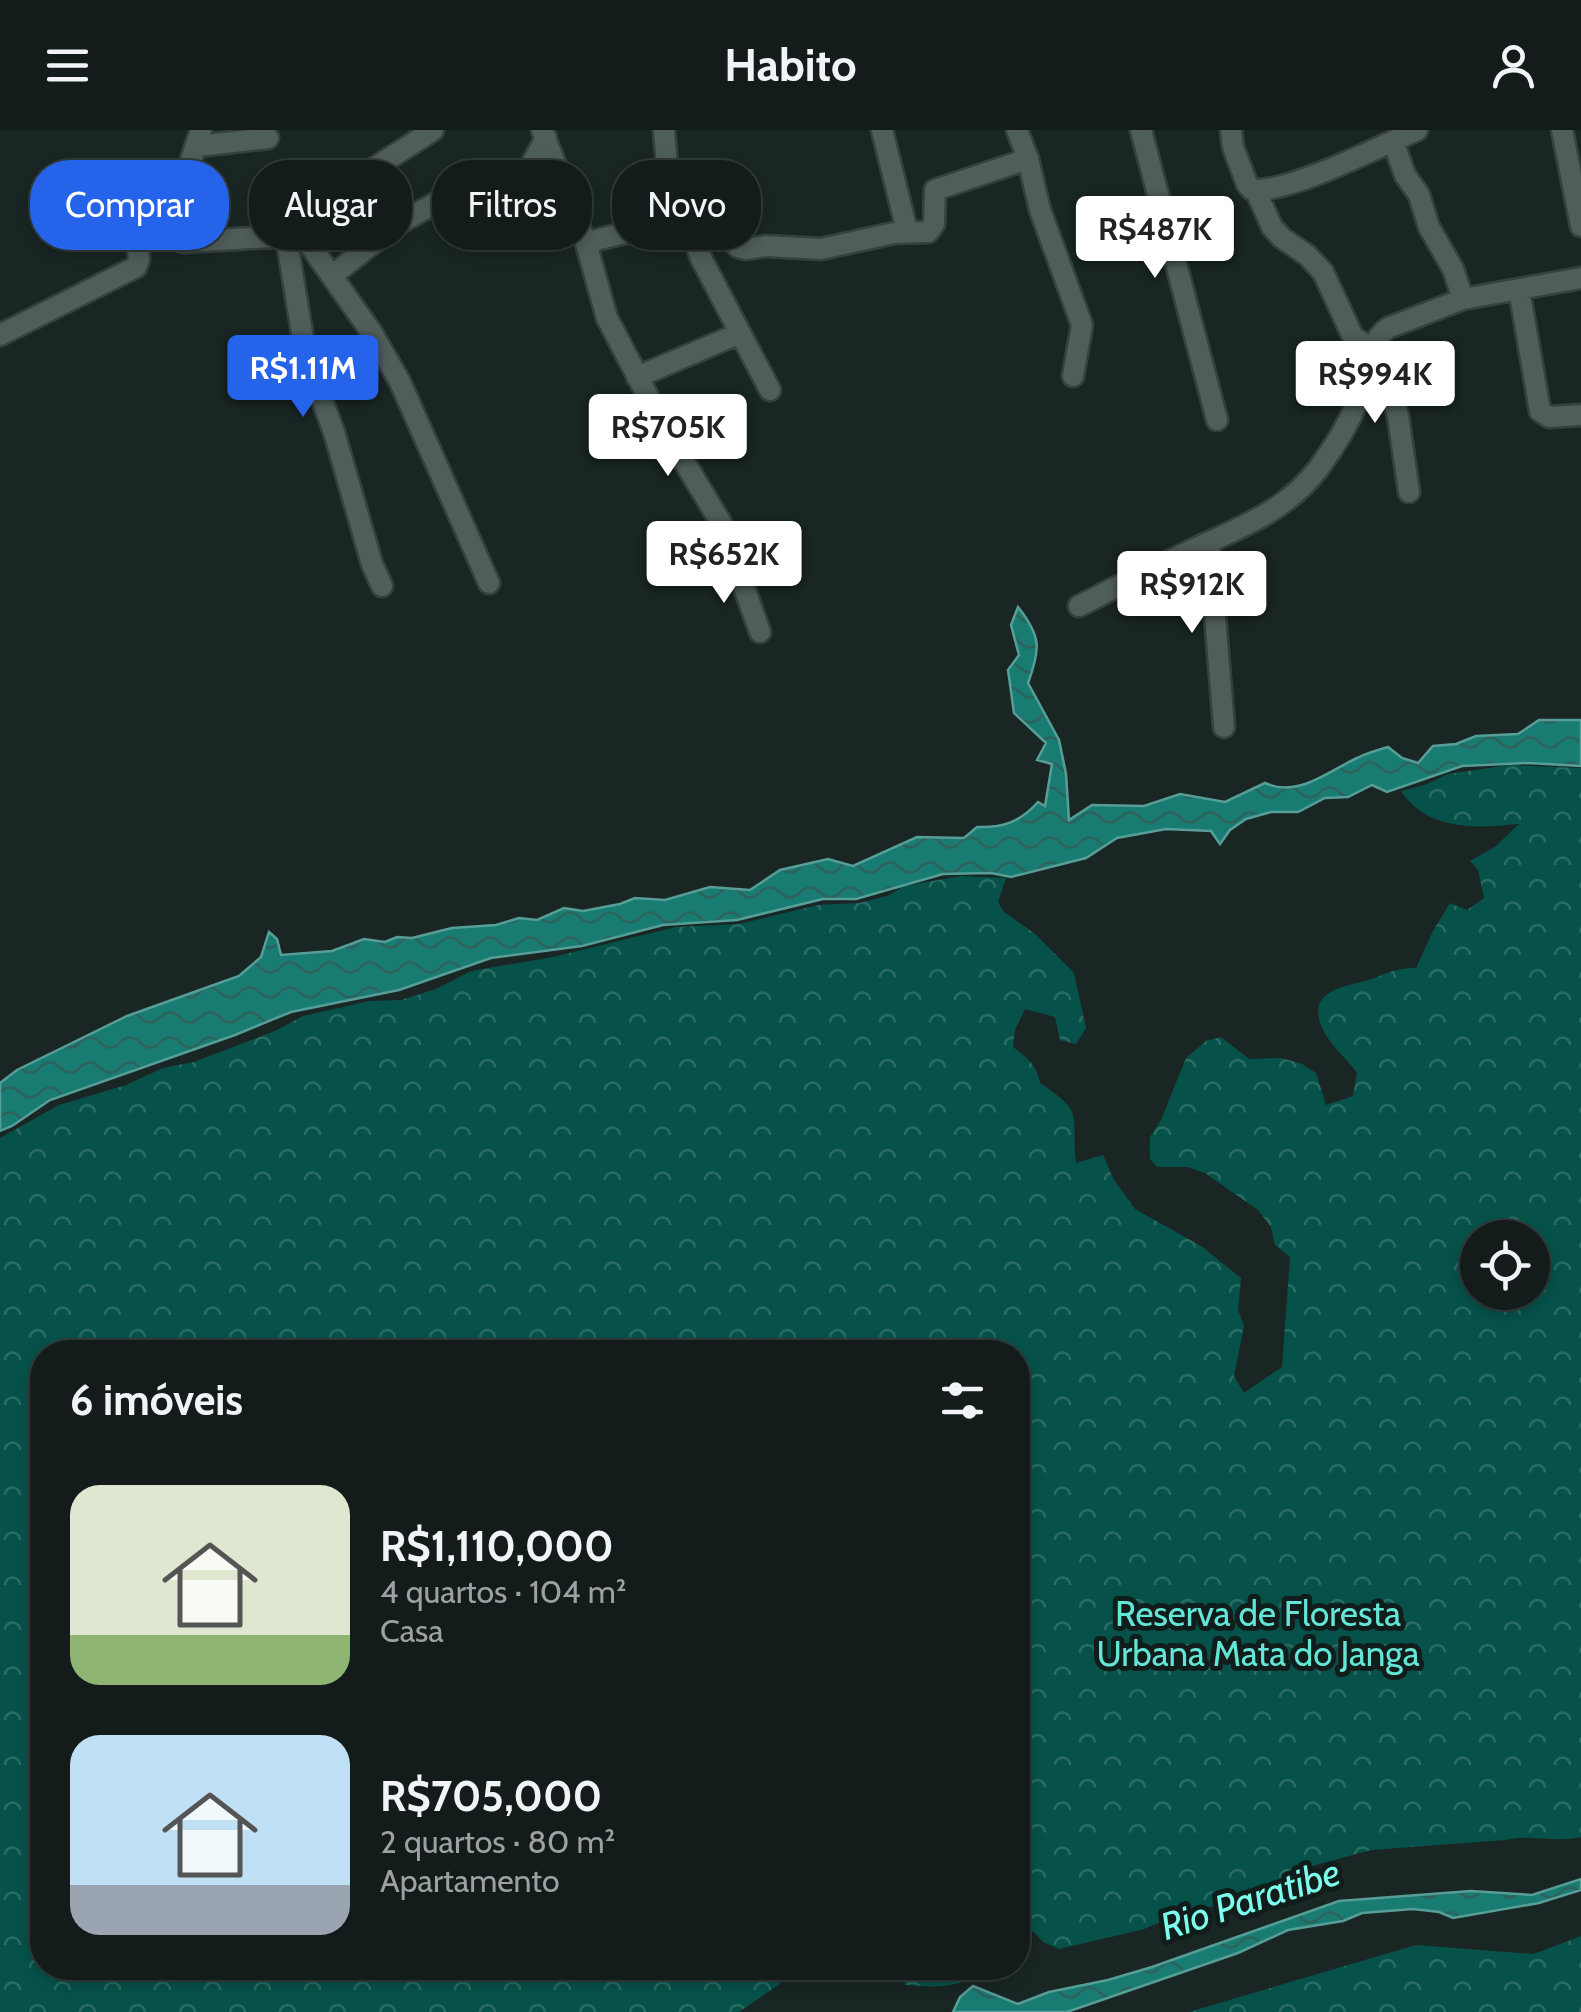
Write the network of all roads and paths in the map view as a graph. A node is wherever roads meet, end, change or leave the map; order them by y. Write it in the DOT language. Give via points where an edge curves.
graph roads {
  1 [pos="433,130"];
  2 [pos="664,130"];
  3 [pos="882,130"];
  4 [pos="1017,130"];
  5 [pos="1141,130"];
  6 [pos="1231,130"];
  7 [pos="1417,130"];
  8 [pos="1562,130"];
  9 [pos="544,134"];
  10 [pos="200,138"];
  11 [pos="268,138"];
  12 [pos="1392,141"];
  13 [pos="1574,152"];
  14 [pos="1028,159"];
  15 [pos="383,160"];
  16 [pos="554,160"];
  17 [pos="667,160"];
  18 [pos="1261,190"];
  19 [pos="1581,226"];
  20 [pos="907,230"];
  21 [pos="761,247"];
  22 [pos="137,250"];
  23 [pos="295,250"];
  24 [pos="309,250"];
  25 [pos="588,250"];
  26 [pos="701,250"];
  27 [pos="333,275"];
  28 [pos="1581,278"];
  29 [pos="1518,289"];
  30 [pos="1463,299"];
  31 [pos="738,334"];
  32 [pos="0,335"];
  33 [pos="1370,348"];
  34 [pos="1073,376"];
  35 [pos="638,377"];
  36 [pos="770,390"];
  37 [pos="1581,414"];
  38 [pos="1218,420"];
  39 [pos="1409,492"];
  40 [pos="1209,542"];
  41 [pos="489,583"];
  42 [pos="382,586"];
  43 [pos="1079,606"];
  44 [pos="760,632"];
  45 [pos="1224,727"];
  1 -- 15 [label="street"];
  2 -- 17 [label="street"];
  3 -- 20 [label="street"];
  4 -- 14 [label="street"];
  5 -- 38 [label="street"];
  6 -- 18 [label="street" via="1243,176 1251,189"];
  7 -- 12 [label="street"];
  8 -- 13 [label="street"];
  9 -- 16 [label="street"];
  9 -- 27 [label="street" via="526,174 434,204"];
  10 -- 11 [label="street"];
  12 -- 18 [label="street"];
  12 -- 30 [label="street"];
  13 -- 19 [label="street"];
  14 -- 20 [label="street" via="941,187 933,194 931,230"];
  14 -- 34 [label="street" via="1082,325"];
  18 -- 33 [label="street" via="1272,226 1323,272 1353,337"];
  20 -- 21 [label="street" via="822,249"];
  22 -- 32 [label="street" via="138,262 127,272"];
  23 -- 42 [label="street" via="306,356"];
  24 -- 27 [label="street"];
  25 -- 35 [label="street" via="607,318"];
  26 -- 31 [label="street"];
  27 -- 41 [label="street" via="400,382"];
  28 -- 29 [label="street"];
  29 -- 30 [label="street"];
  29 -- 37 [label="street" via="1540,411 1549,417"];
  30 -- 33 [label="street" via="1401,320"];
  31 -- 35 [label="street"];
  31 -- 36 [label="street"];
  33 -- 39 [label="street" via="1395,402"];
  33 -- 40 [label="street" via="1356,406 1316,471 1274,511"];
  35 -- 44 [label="street" via="721,524"];
  40 -- 43 [label="street"];
  40 -- 45 [label="street"];
}
